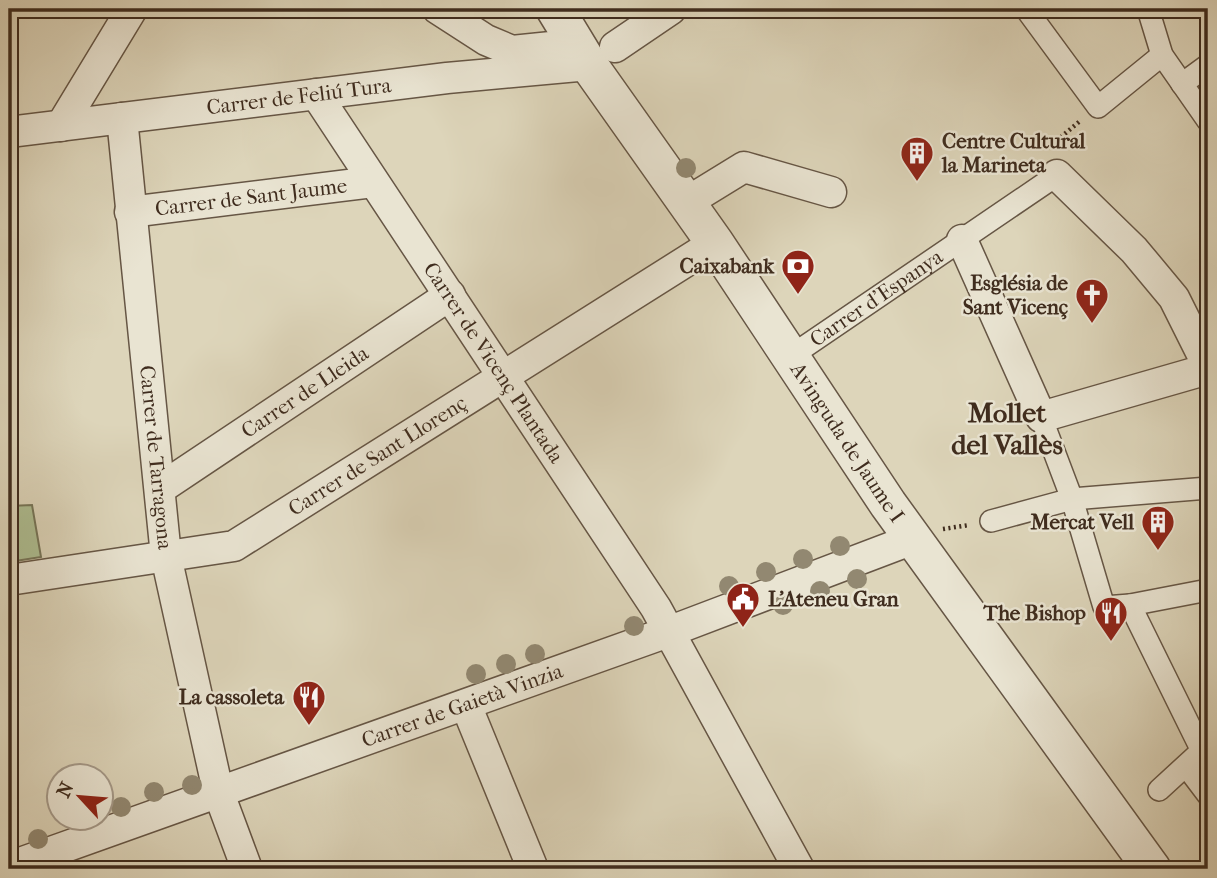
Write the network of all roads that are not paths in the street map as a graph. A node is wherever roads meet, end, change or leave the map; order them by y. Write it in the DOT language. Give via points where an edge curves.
graph roads {
  1 [pos="132,9"];
  2 [pos="438,9"];
  3 [pos="555,9"];
  4 [pos="671,9"];
  5 [pos="1026,9"];
  6 [pos="1148,9"];
  7 [pos="486,40"];
  8 [pos="1162,55"];
  9 [pos="602,56"];
  10 [pos="1208,65"];
  11 [pos="481,76"];
  12 [pos="1182,83"];
  13 [pos="316,94"];
  14 [pos="121,118"];
  15 [pos="1208,121"];
  16 [pos="61,126"];
  17 [pos="9,132"];
  18 [pos="1057,175"];
  19 [pos="373,182"];
  20 [pos="831,192"];
  21 [pos="687,202"];
  22 [pos="130,212"];
  23 [pos="962,240"];
  24 [pos="715,243"];
  25 [pos="450,295"];
  26 [pos="791,356"];
  27 [pos="1208,368"];
  28 [pos="503,376"];
  29 [pos="1041,417"];
  30 [pos="161,488"];
  31 [pos="1208,488"];
  32 [pos="1072,499"];
  33 [pos="991,521"];
  34 [pos="913,539"];
  35 [pos="166,556"];
  36 [pos="9,580"];
  37 [pos="1208,590"];
  38 [pos="1130,605"];
  39 [pos="668,632"];
  40 [pos="466,705"];
  41 [pos="1205,748"];
  42 [pos="1186,766"];
  43 [pos="1159,790"];
  44 [pos="218,791"];
  45 [pos="1208,794"];
  46 [pos="9,867"];
  47 [pos="247,869"];
  48 [pos="533,869"];
  49 [pos="799,869"];
  50 [pos="1152,869"];
  1 -- 16 [label="street"];
  2 -- 7 [label="street"];
  3 -- 9 [label="street, Avinguda de Jaume I"];
  4 -- 9 [label="street"];
  5 -- 8 [label="street" via="1097,107"];
  6 -- 8 [label="street"];
  7 -- 9 [label="street" via="512,51 561,46"];
  7 -- 11 [label="street"];
  8 -- 12 [label="street"];
  9 -- 11 [label="street, Carrer de Feliú Tura"];
  9 -- 21 [label="street, Avinguda de Jaume I"];
  10 -- 12 [label="street"];
  11 -- 13 [label="street, Carrer de Feliú Tura"];
  12 -- 15 [label="street"];
  13 -- 14 [label="street, Carrer de Feliú Tura"];
  13 -- 19 [label="street, Carrer de Vicenç Plantada"];
  14 -- 16 [label="street, Carrer de Feliú Tura"];
  14 -- 22 [label="street, Carrer de Tarragona"];
  16 -- 17 [label="street, Carrer de Feliú Tura"];
  18 -- 23 [label="street, Carrer d'Espanya"];
  18 -- 27 [label="street" via="1134,250 1174,298"];
  19 -- 22 [label="street, Carrer de Sant Jaume"];
  19 -- 25 [label="street, Carrer de Vicenç Plantada"];
  20 -- 21 [label="street" via="744,167"];
  21 -- 24 [label="street, Avinguda de Jaume I"];
  22 -- 30 [label="street, Carrer de Tarragona"];
  23 -- 26 [label="street, Carrer d'Espanya"];
  23 -- 29 [label="street"];
  24 -- 26 [label="street, Avinguda de Jaume I"];
  24 -- 28 [label="street, Carrer de Sant Llorenç"];
  25 -- 28 [label="street, Carrer de Vicenç Plantada"];
  25 -- 30 [label="street, Carrer de Lleida"];
  26 -- 34 [label="street, Avinguda de Jaume I"];
  27 -- 29 [label="street"];
  28 -- 35 [label="street, Carrer de Sant Llorenç" via="234,546"];
  28 -- 39 [label="street, Carrer de Vicenç Plantada"];
  29 -- 32 [label="street"];
  30 -- 35 [label="street, Carrer de Tarragona"];
  31 -- 32 [label="street"];
  32 -- 33 [label="street"];
  32 -- 38 [label="street" via="1104,607"];
  34 -- 39 [label="street, Carrer de Gaietà Vinzia"];
  34 -- 50 [label="street, Avinguda de Jaume I"];
  35 -- 36 [label="street, Carrer de Sant Llorenç"];
  35 -- 44 [label="street, Carrer de Tarragona"];
  37 -- 38 [label="street"];
  38 -- 41 [label="street"];
  39 -- 40 [label="street, Carrer de Gaietà Vinzia"];
  39 -- 49 [label="street, Carrer de Vicenç Plantada"];
  40 -- 44 [label="street, Carrer de Gaietà Vinzia"];
  40 -- 48 [label="street"];
  41 -- 42 [label="street"];
  42 -- 43 [label="street"];
  42 -- 45 [label="street"];
  44 -- 46 [label="street, Carrer de Gaietà Vinzia"];
  44 -- 47 [label="street, Carrer de Tarragona"];
}
